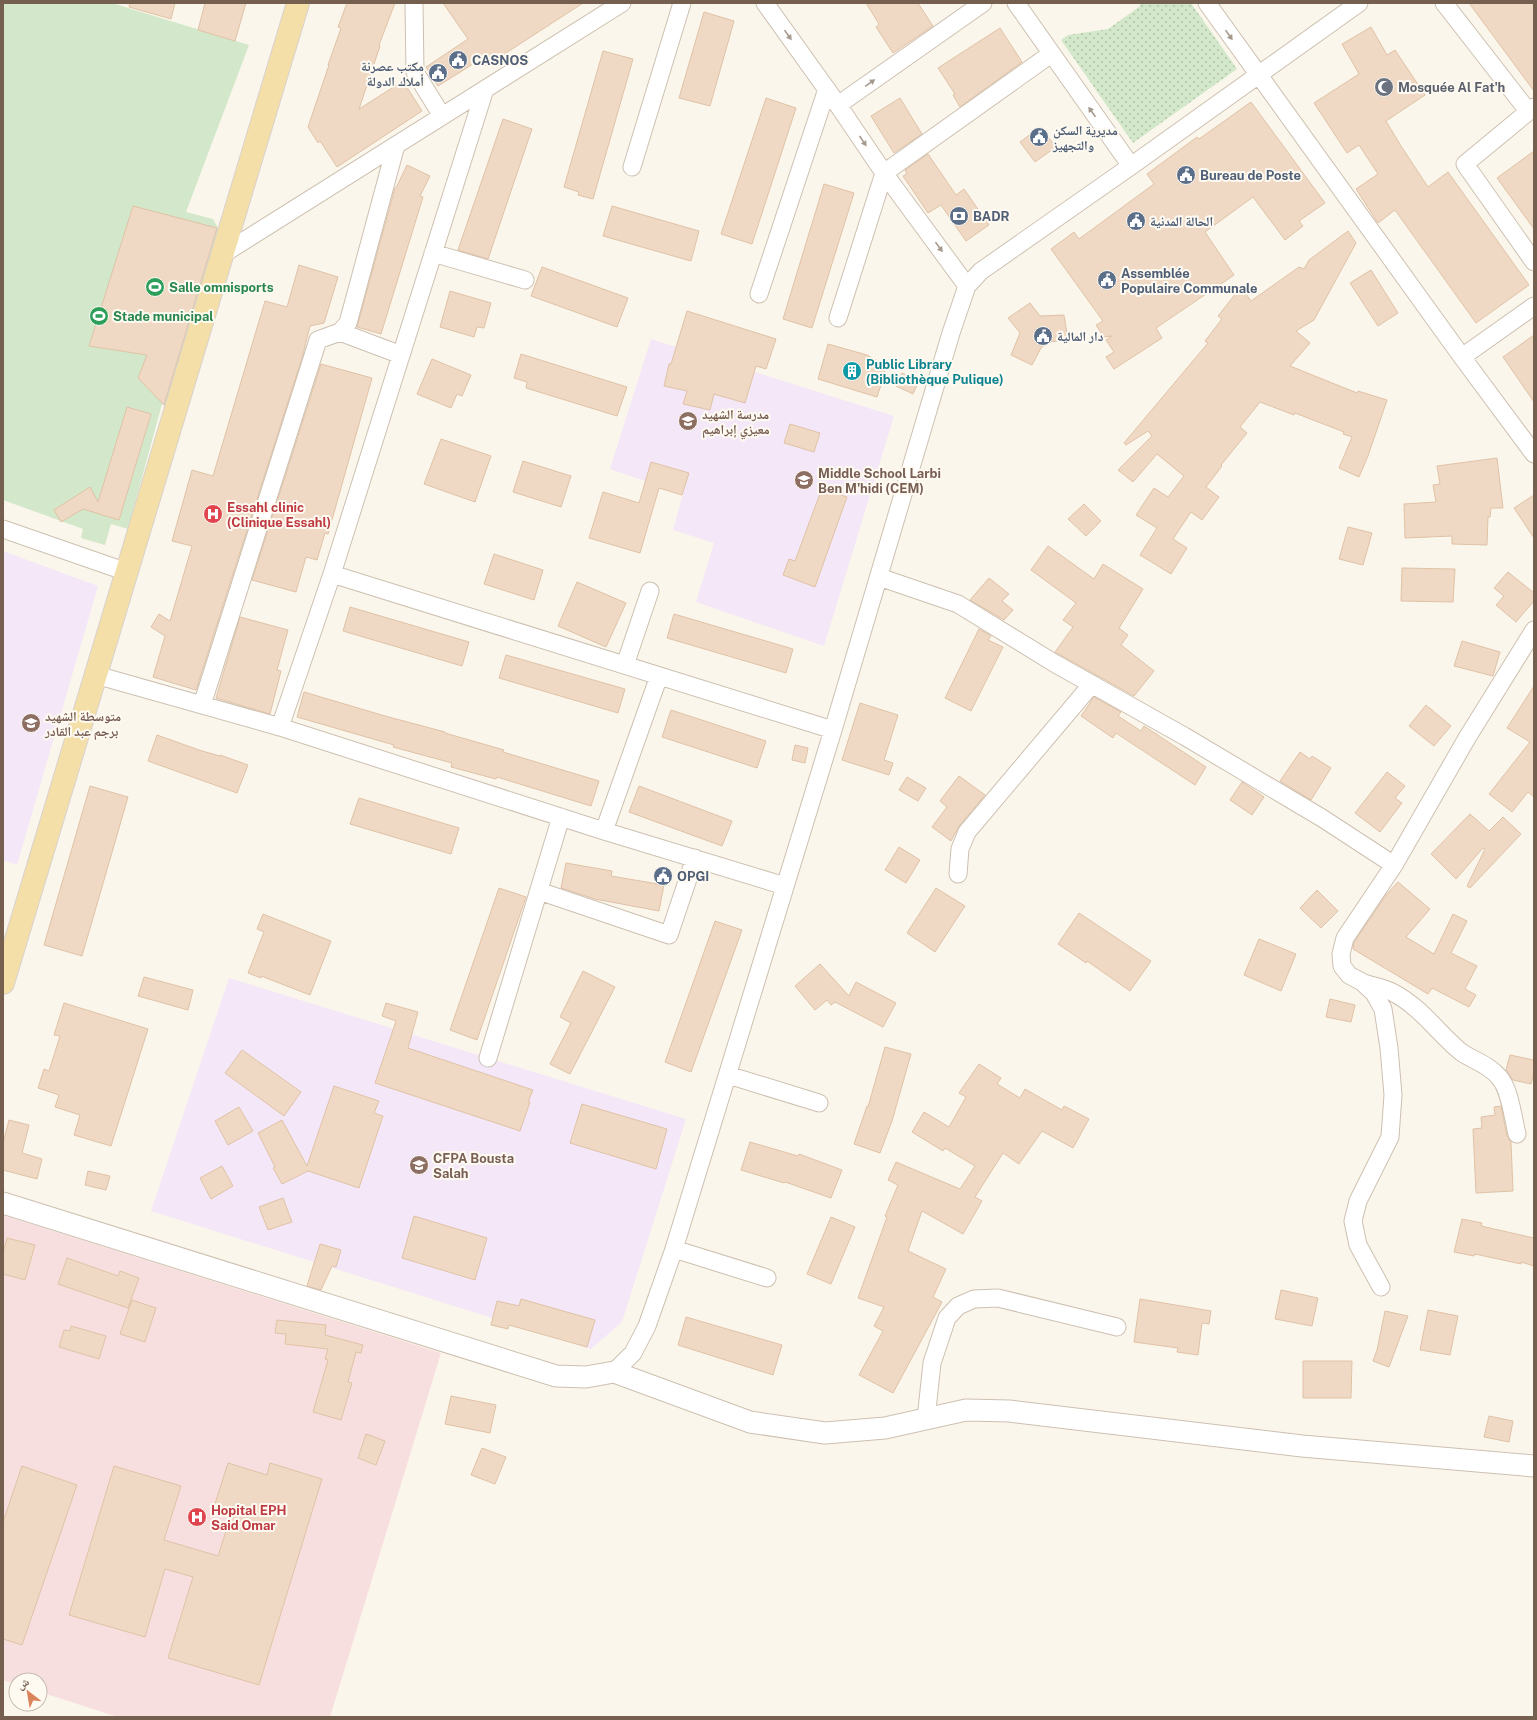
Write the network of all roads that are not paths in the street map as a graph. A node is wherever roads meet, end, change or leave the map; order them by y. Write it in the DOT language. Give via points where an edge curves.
graph roads {
  1 [pos="298,3"];
  2 [pos="414,3"];
  3 [pos="622,3"];
  4 [pos="682,3"];
  5 [pos="766,3"];
  6 [pos="983,3"];
  7 [pos="1016,3"];
  8 [pos="1207,3"];
  9 [pos="1359,3"];
  10 [pos="1444,3"];
  11 [pos="1051,54"];
  12 [pos="1258,75"];
  13 [pos="485,89"];
  14 [pos="827,89"];
  15 [pos="838,105"];
  16 [pos="1531,109"];
  17 [pos="442,116"];
  18 [pos="396,145"];
  19 [pos="1131,166"];
  20 [pos="632,167"];
  21 [pos="884,172"];
  22 [pos="433,253"];
  23 [pos="223,254"];
  24 [pos="1534,262"];
  25 [pos="525,280"];
  26 [pos="967,286"];
  27 [pos="759,294"];
  28 [pos="1534,306"];
  29 [pos="838,318"];
  30 [pos="340,332"];
  31 [pos="401,355"];
  32 [pos="1462,357"];
  33 [pos="1534,454"];
  34 [pos="3,529"];
  35 [pos="127,572"];
  36 [pos="332,574"];
  37 [pos="879,577"];
  38 [pos="650,591"];
  39 [pos="1534,630"];
  40 [pos="625,665"];
  41 [pos="96,675"];
  42 [pos="659,676"];
  43 [pos="1092,684"];
  44 [pos="202,705"];
  45 [pos="280,727"];
  46 [pos="833,730"];
  47 [pos="561,817"];
  48 [pos="604,831"];
  49 [pos="695,858"];
  50 [pos="1394,865"];
  51 [pos="958,874"];
  52 [pos="784,886"];
  53 [pos="539,892"];
  54 [pos="1362,982"];
  55 [pos="3,983"];
  56 [pos="488,1058"];
  57 [pos="728,1075"];
  58 [pos="819,1103"];
  59 [pos="1517,1134"];
  60 [pos="3,1203"];
  61 [pos="674,1249"];
  62 [pos="766,1278"];
  63 [pos="1381,1287"];
  64 [pos="1117,1327"];
  65 [pos="614,1372"];
  66 [pos="926,1419"];
  67 [pos="1534,1466"];
  1 -- 23 [label="main road"];
  2 -- 17 [label="street" via="416,72"];
  3 -- 13 [label="street"];
  4 -- 20 [label="street"];
  5 -- 14 [label="street, one-way"];
  15 -- 6 [label="street, one-way"];
  7 -- 11 [label="street"];
  8 -- 12 [label="street, one-way"];
  9 -- 12 [label="street"];
  10 -- 16 [label="street"];
  19 -- 11 [label="street, one-way"];
  11 -- 21 [label="street"];
  12 -- 19 [label="street"];
  12 -- 32 [label="street"];
  13 -- 17 [label="street"];
  13 -- 22 [label="street"];
  14 -- 15 [label="street"];
  14 -- 27 [label="street"];
  15 -- 21 [label="street, one-way"];
  16 -- 24 [label="street" via="1465,164"];
  17 -- 18 [label="street"];
  18 -- 23 [label="street"];
  18 -- 30 [label="street" via="348,323"];
  19 -- 26 [label="street" via="981,271"];
  21 -- 26 [label="street, one-way"];
  21 -- 29 [label="street"];
  22 -- 25 [label="street"];
  22 -- 31 [label="street"];
  23 -- 35 [label="main road"];
  26 -- 37 [label="street"];
  28 -- 32 [label="street"];
  30 -- 31 [label="street"];
  30 -- 44 [label="street" via="318,340"];
  31 -- 36 [label="street"];
  32 -- 33 [label="street"];
  34 -- 35 [label="street"];
  35 -- 41 [label="main road"];
  36 -- 40 [label="street"];
  36 -- 45 [label="street"];
  37 -- 43 [label="street" via="958,604"];
  37 -- 46 [label="street"];
  38 -- 40 [label="street"];
  39 -- 50 [label="street" via="1467,738"];
  40 -- 42 [label="street"];
  41 -- 44 [label="street"];
  41 -- 55 [label="main road"];
  42 -- 46 [label="street"];
  42 -- 48 [label="street"];
  43 -- 50 [label="street" via="1322,818"];
  43 -- 51 [label="street" via="967,832 960,849"];
  44 -- 45 [label="street"];
  45 -- 47 [label="street"];
  46 -- 52 [label="street"];
  47 -- 48 [label="street"];
  47 -- 53 [label="street"];
  48 -- 49 [label="street"];
  49 -- 52 [label="street"];
  49 -- 53 [label="street" via="669,935"];
  50 -- 54 [label="street" via="1345,938 1341,954 1342,966 1349,975"];
  52 -- 57 [label="street"];
  53 -- 56 [label="street"];
  54 -- 59 [label="street" via="1392,992 1414,1006 1450,1043 1500,1077 1507,1092"];
  54 -- 63 [label="street" via="1374,993 1383,1009 1393,1095 1390,1137 1358,1201 1353,1221 1358,1245"];
  57 -- 58 [label="street"];
  57 -- 61 [label="street"];
  60 -- 65 [label="street" via="556,1376 586,1378"];
  61 -- 62 [label="street"];
  61 -- 65 [label="street" via="647,1326 633,1353"];
  64 -- 66 [label="street" via="998,1298 974,1299 958,1306 947,1318 932,1363"];
  65 -- 66 [label="street" via="750,1422 825,1433 885,1428"];
  66 -- 67 [label="street" via="966,1410 1009,1411 1302,1446"];
}
